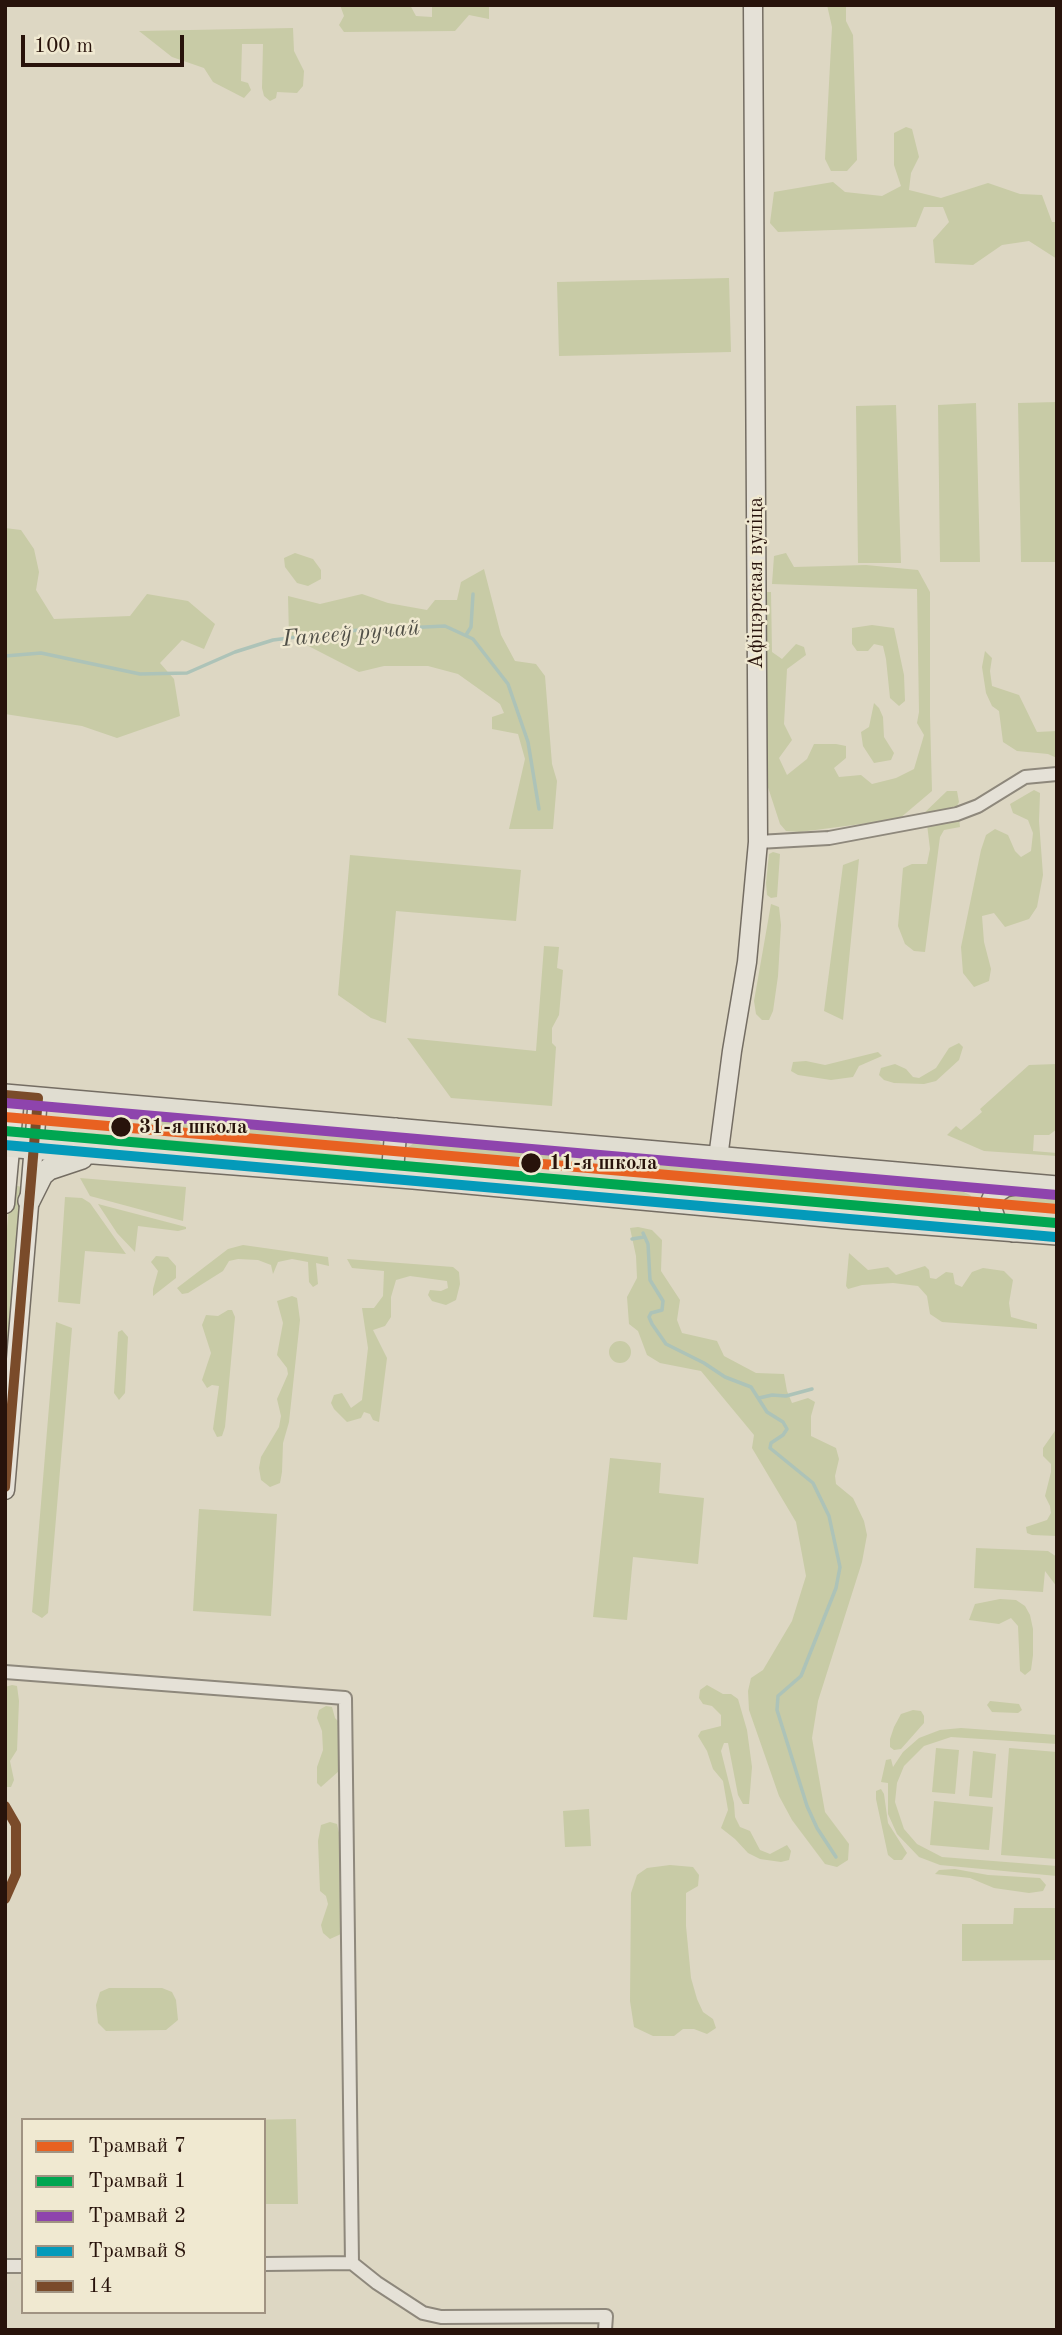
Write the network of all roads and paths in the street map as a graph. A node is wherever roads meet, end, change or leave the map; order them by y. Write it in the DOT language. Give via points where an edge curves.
graph roads {
  1 [pos="753,5"];
  2 [pos="1057,774"];
  3 [pos="758,842"];
  4 [pos="10,1095"];
  5 [pos="38,1098"];
  6 [pos="396,1129"];
  7 [pos="8,1146"];
  8 [pos="33,1148"];
  9 [pos="102,1154"];
  10 [pos="718,1158"];
  11 [pos="392,1176"];
  12 [pos="967,1180"];
  13 [pos="1015,1184"];
  14 [pos="1057,1187"];
  15 [pos="29,1201"];
  16 [pos="5,1204"];
  17 [pos="966,1227"];
  18 [pos="1013,1231"];
  19 [pos="1057,1234"];
  20 [pos="5,1490"];
  21 [pos="5,1672"];
  22 [pos="352,2263"];
  23 [pos="266,2264"];
  24 [pos="606,2330"];
  1 -- 3 [label="street, Афіцэрская вуліца"];
  2 -- 3 [label="street" via="1025,777 957,814 830,838"];
  3 -- 10 [label="street, Афіцэрская вуліца" via="747,962"];
  4 -- 5 [label="main road"];
  4 -- 7 [label="street"];
  5 -- 6 [label="main road"];
  5 -- 8 [label="street"];
  6 -- 10 [label="main road"];
  6 -- 11 [label="main road"];
  7 -- 8 [label="main road"];
  7 -- 16 [label="street"];
  8 -- 9 [label="main road"];
  8 -- 15 [label="street"];
  9 -- 11 [label="main road"];
  9 -- 15 [label="main road" via="49,1168"];
  10 -- 12 [label="main road"];
  11 -- 17 [label="main road"];
  12 -- 13 [label="main road"];
  12 -- 17 [label="main road" via="977,1189 982,1206 979,1217"];
  13 -- 14 [label="main road"];
  13 -- 18 [label="main road" via="1000,1188 990,1206 995,1221"];
  15 -- 20 [label="street"];
  17 -- 18 [label="main road"];
  18 -- 19 [label="main road"];
  21 -- 22 [label="street" via="345,1698"];
  22 -- 23 [label="street"];
  22 -- 24 [label="street" via="423,2313 441,2317 606,2316"];
}
